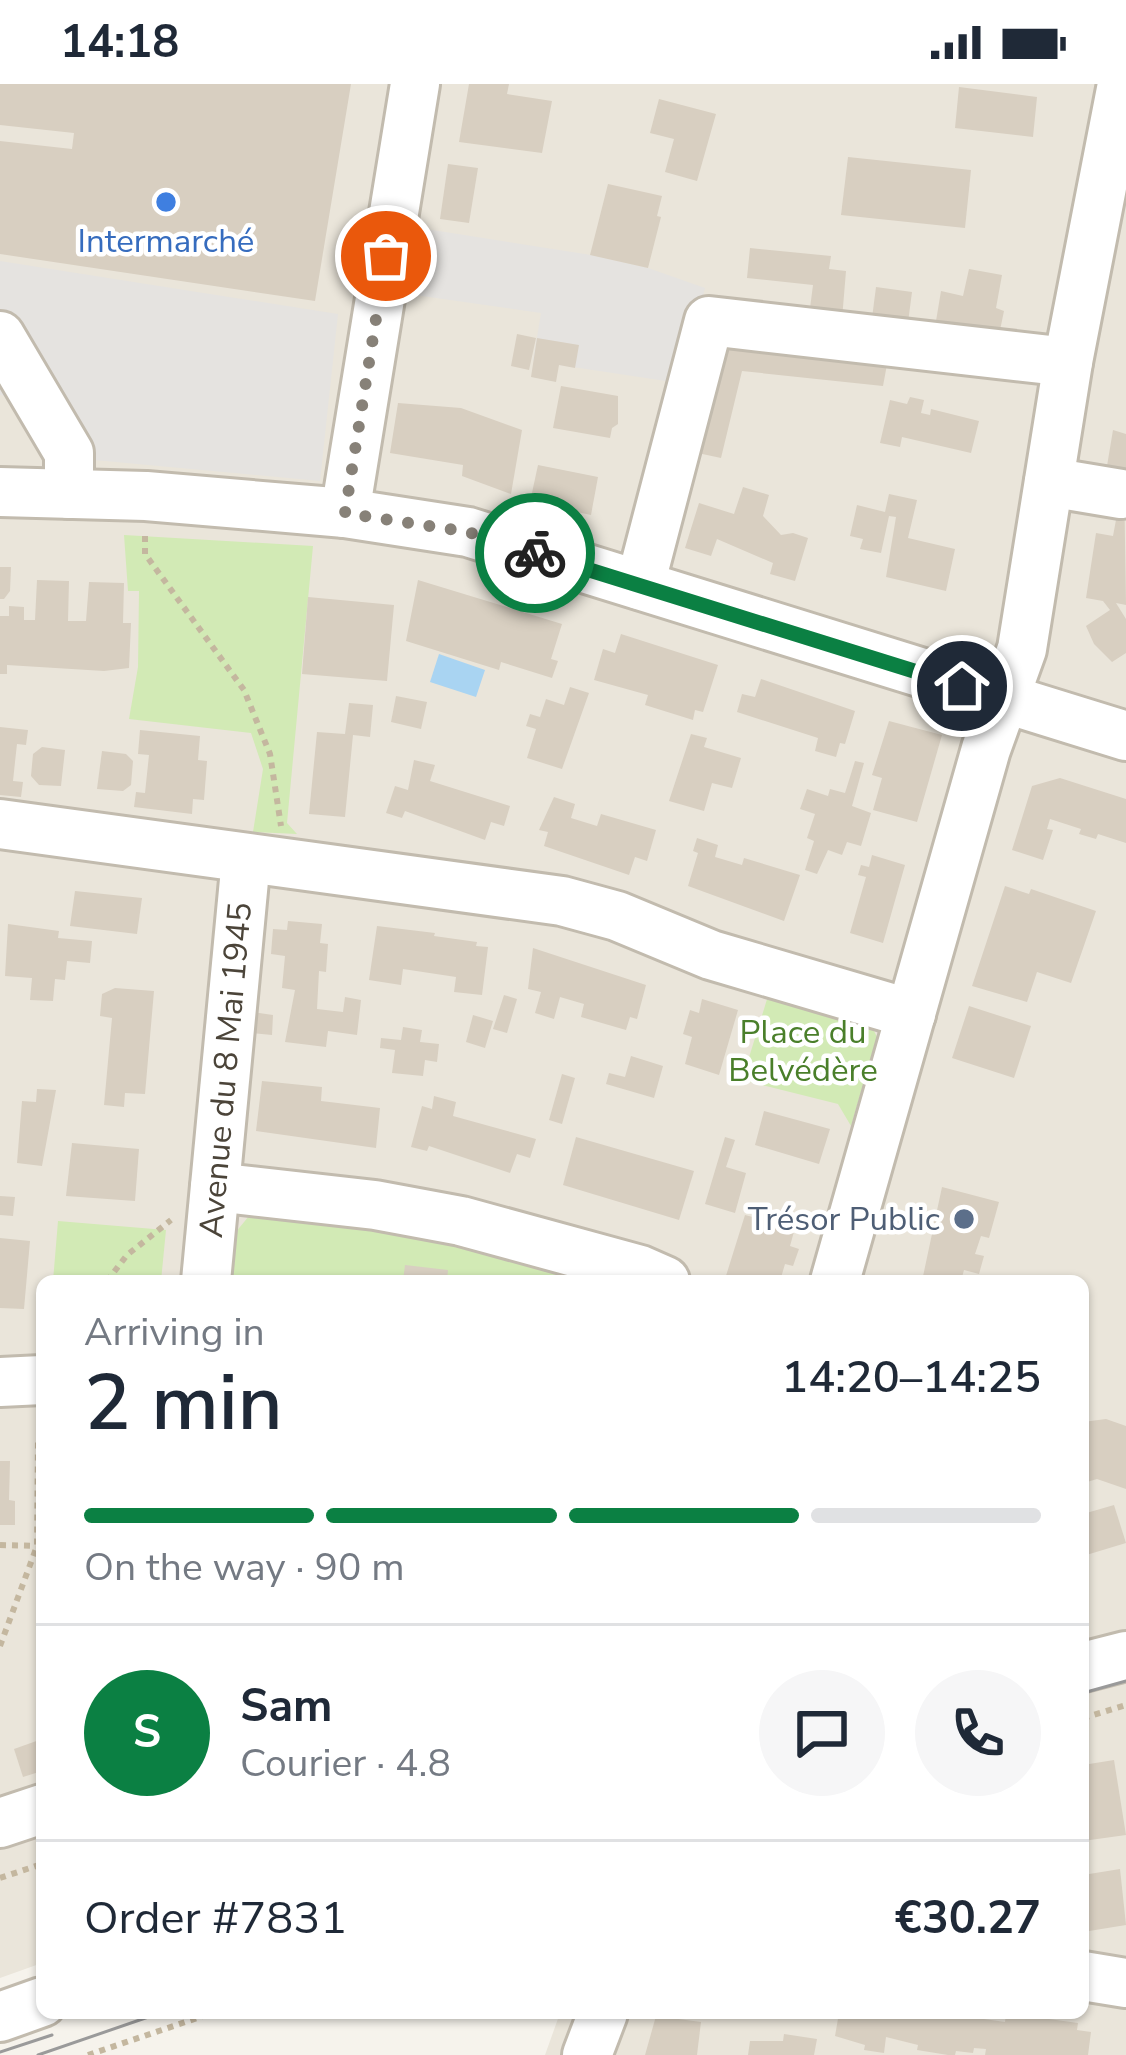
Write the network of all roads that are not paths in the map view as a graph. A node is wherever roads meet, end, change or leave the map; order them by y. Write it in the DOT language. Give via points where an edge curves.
graph roads {
  1 [pos="415,84"];
  2 [pos="1122,84"];
  3 [pos="1114,192"];
  4 [pos="0,337"];
  5 [pos="1068,362"];
  6 [pos="1049,482"];
  7 [pos="0,492"];
  8 [pos="69,494"];
  9 [pos="1121,494"];
  10 [pos="345,513"];
  11 [pos="640,585"];
  12 [pos="1004,699"];
  13 [pos="1126,736"];
  14 [pos="0,824"];
  15 [pos="261,862"];
  16 [pos="911,1014"];
  17 [pos="214,1187"];
  18 [pos="207,1275"];
  19 [pos="651,1275"];
  20 [pos="838,1275"];
  21 [pos="36,1380"];
  22 [pos="0,1382"];
  23 [pos="1126,1656"];
  24 [pos="1089,1665"];
  25 [pos="36,1811"];
  26 [pos="0,1823"];
  27 [pos="1089,1977"];
  28 [pos="1126,1983"];
  29 [pos="36,2004"];
  30 [pos="0,2017"];
  31 [pos="601,2019"];
  32 [pos="587,2055"];
  1 -- 10 [label="street"];
  2 -- 3 [label="street"];
  3 -- 5 [label="street"];
  4 -- 8 [label="street" via="69,453"];
  5 -- 6 [label="street"];
  5 -- 11 [label="street" via="709,321"];
  6 -- 9 [label="street"];
  6 -- 12 [label="street" via="1022,650"];
  7 -- 8 [label="street"];
  8 -- 10 [label="street"];
  10 -- 11 [label="street" via="468,532"];
  11 -- 12 [label="street"];
  12 -- 13 [label="street"];
  12 -- 16 [label="street"];
  14 -- 15 [label="street"];
  15 -- 16 [label="street" via="562,901"];
  15 -- 17 [label="street, Avenue du 8 Mai 1945"];
  16 -- 20 [label="street"];
  17 -- 18 [label="street, Avenue du 8 Mai 1945"];
  17 -- 19 [label="street" via="461,1221"];
  21 -- 22 [label="street"];
  23 -- 24 [label="street"];
  25 -- 26 [label="street"];
  27 -- 28 [label="street"];
  29 -- 30 [label="street"];
  31 -- 32 [label="street"];
}
